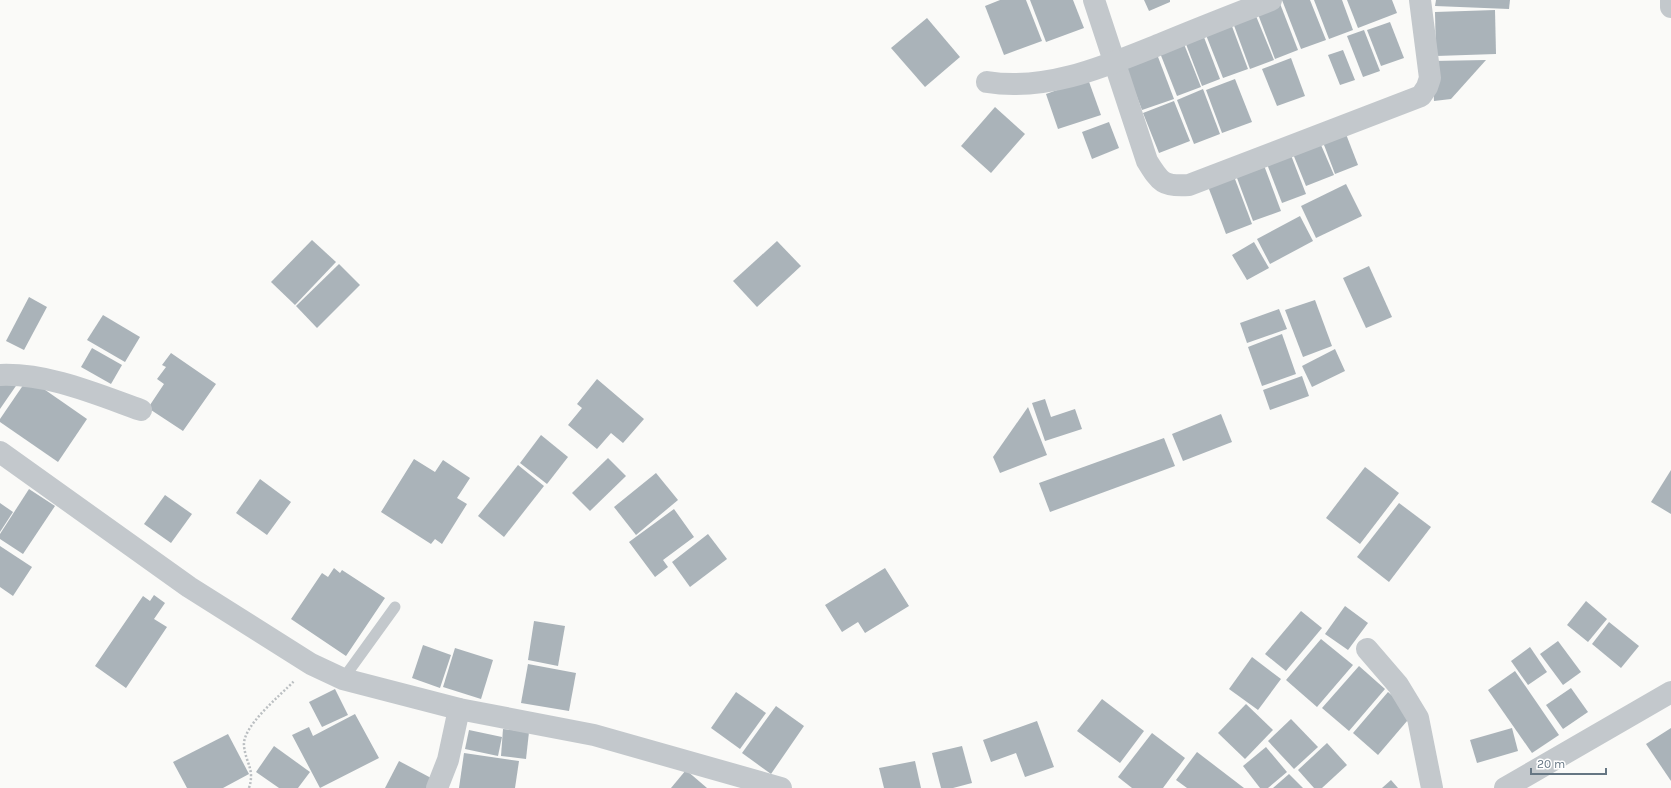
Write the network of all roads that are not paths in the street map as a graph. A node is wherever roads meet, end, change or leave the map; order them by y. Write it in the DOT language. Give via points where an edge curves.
graph roads {
  1 [pos="1094,0"];
  2 [pos="1271,0"];
  3 [pos="1420,0"];
  4 [pos="1671,0"];
  5 [pos="1671,7"];
  6 [pos="1115,62"];
  7 [pos="988,82"];
  8 [pos="0,375"];
  9 [pos="141,410"];
  10 [pos="0,452"];
  11 [pos="395,607"];
  12 [pos="1367,649"];
  13 [pos="343,679"];
  14 [pos="1671,692"];
  15 [pos="459,709"];
  16 [pos="437,788"];
  17 [pos="781,788"];
  18 [pos="1432,788"];
  19 [pos="1505,788"];
  1 -- 6 [label="street"];
  2 -- 6 [label="street"];
  3 -- 6 [label="street" via="1430,78 1428,87 1421,96 1189,185 1173,186 1156,175 1148,161"];
  4 -- 5 [label="street"];
  6 -- 7 [label="street" via="1063,78 1024,85"];
  8 -- 9 [label="street" via="16,374 71,385"];
  10 -- 13 [label="street" via="188,587 311,664"];
  11 -- 13 [label="lane"];
  12 -- 18 [label="street" via="1398,685 1418,718"];
  13 -- 15 [label="street"];
  14 -- 19 [label="street"];
  15 -- 16 [label="street" via="448,760"];
  15 -- 17 [label="street" via="594,735"];
}
